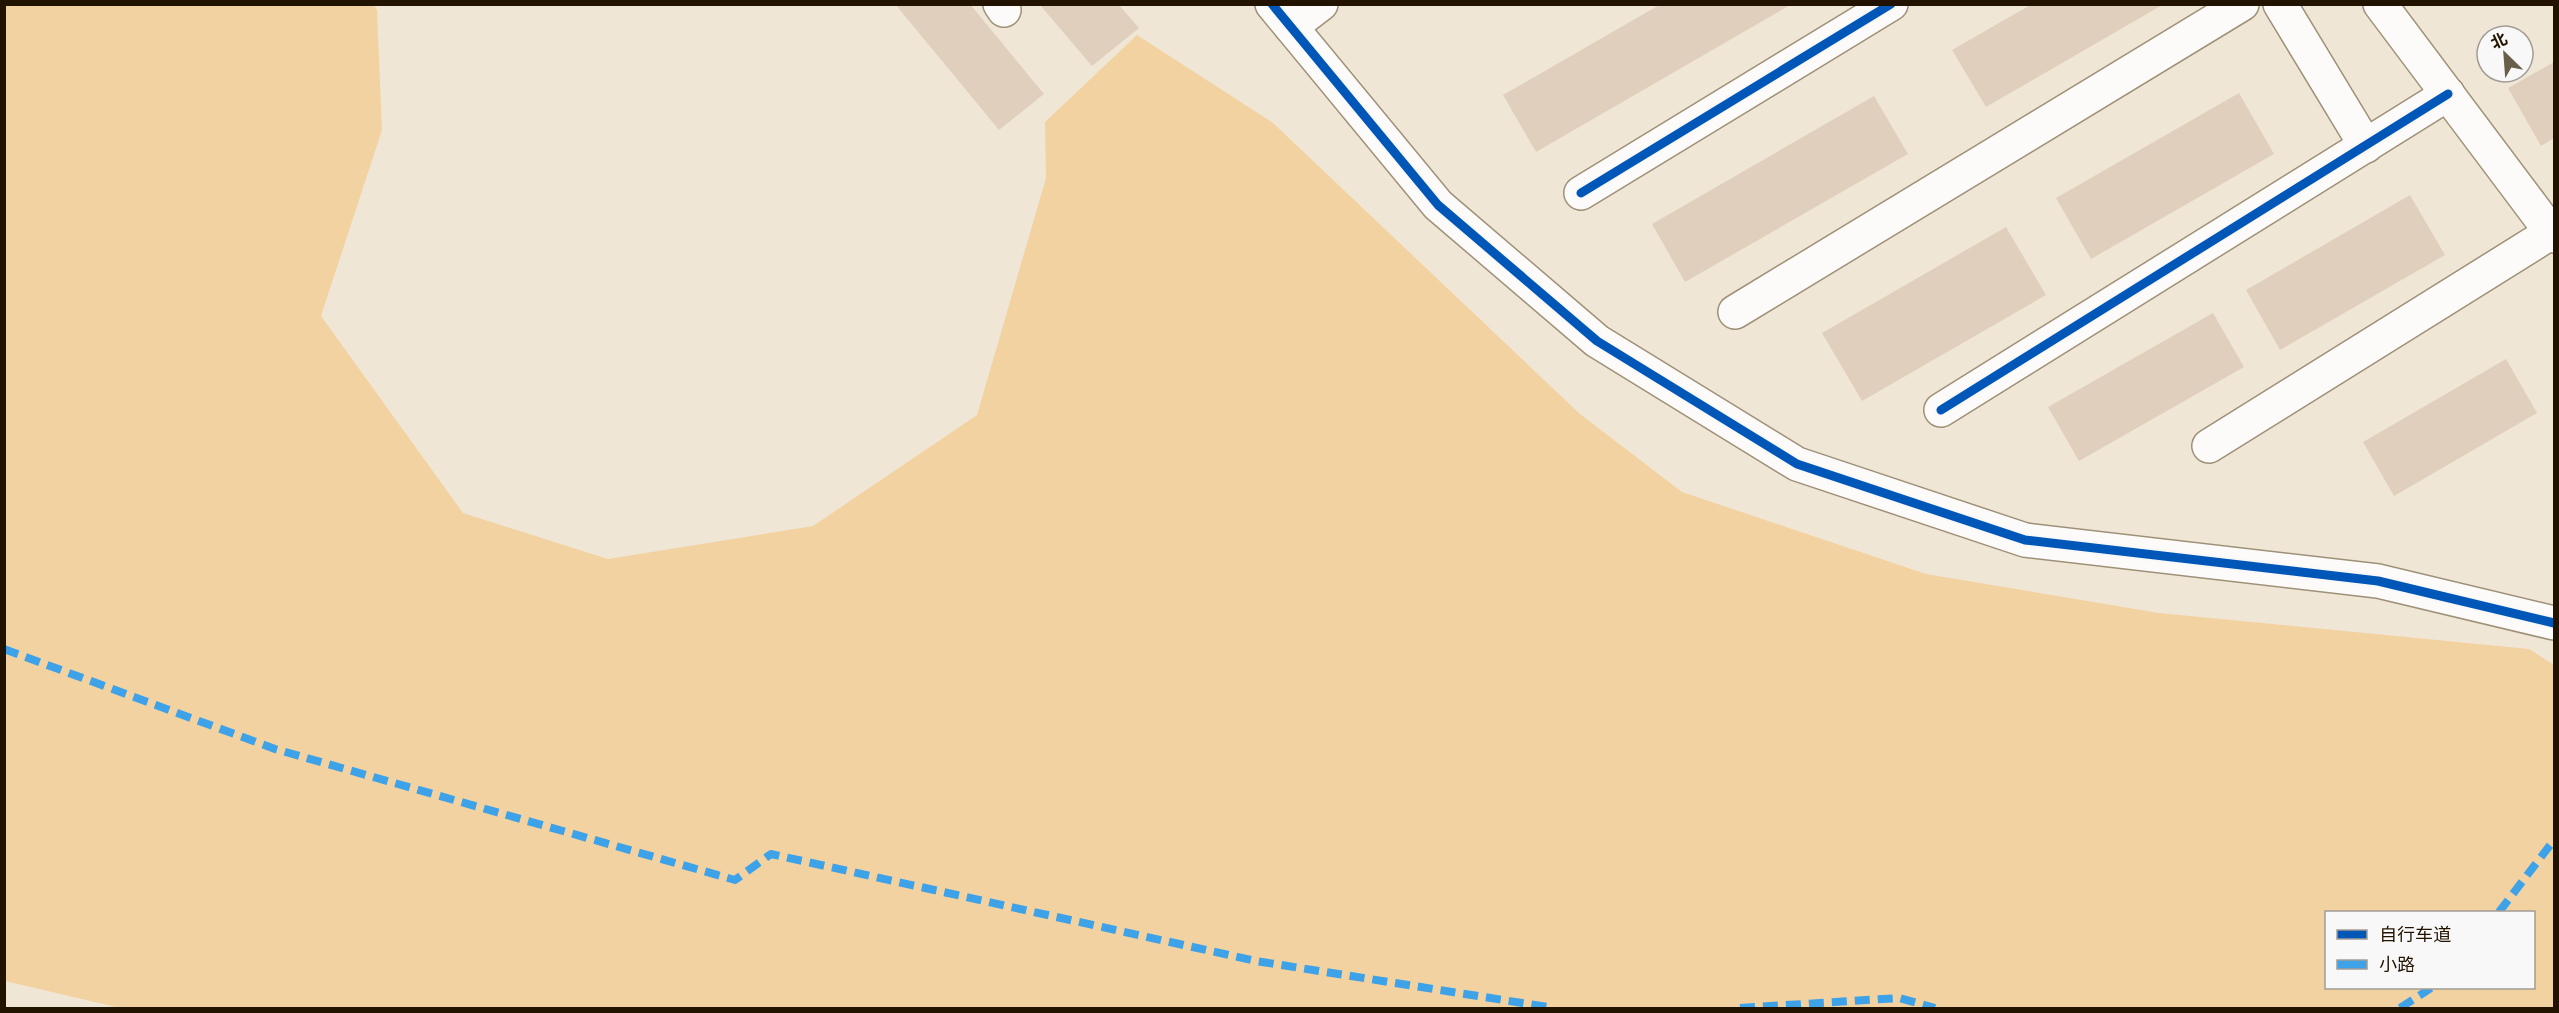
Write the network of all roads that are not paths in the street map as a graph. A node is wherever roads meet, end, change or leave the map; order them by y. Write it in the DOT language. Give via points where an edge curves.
graph roads {
  1 [pos="1321,4"];
  2 [pos="1892,4"];
  3 [pos="2242,4"];
  4 [pos="2280,4"];
  5 [pos="2380,4"];
  6 [pos="1282,16"];
  7 [pos="2448,94"];
  8 [pos="2367,146"];
  9 [pos="1581,193"];
  10 [pos="2553,234"];
  11 [pos="1736,312"];
  12 [pos="1941,410"];
  13 [pos="2209,446"];
  14 [pos="2554,623"];
  1 -- 6 [label="street"];
  2 -- 9 [label="street"];
  3 -- 11 [label="street"];
  4 -- 8 [label="street"];
  5 -- 7 [label="street"];
  6 -- 14 [label="street" via="1438,205 1597,341 1797,464 2025,540 2378,581"];
  7 -- 8 [label="street"];
  7 -- 10 [label="street"];
  8 -- 12 [label="street"];
  10 -- 13 [label="street"];
}
